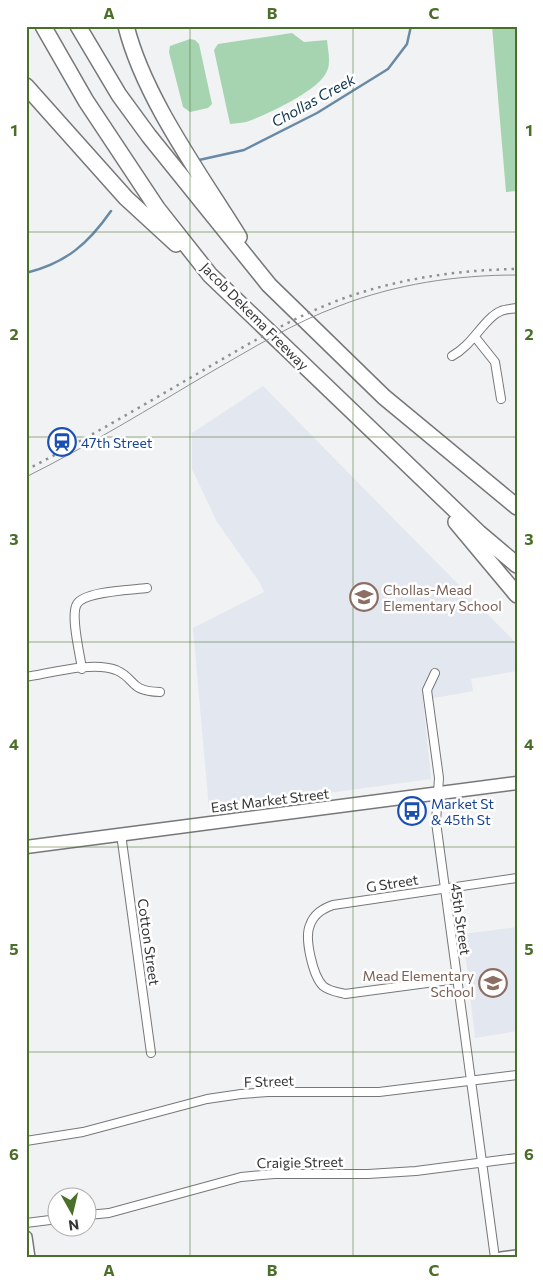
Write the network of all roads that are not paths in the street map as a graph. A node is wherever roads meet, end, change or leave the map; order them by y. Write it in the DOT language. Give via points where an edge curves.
graph roads {
  1 [pos="43,26"];
  2 [pos="78,26"];
  3 [pos="126,26"];
  4 [pos="26,86"];
  5 [pos="210,275"];
  6 [pos="269,285"];
  7 [pos="517,308"];
  8 [pos="475,337"];
  9 [pos="452,356"];
  10 [pos="501,399"];
  11 [pos="404,460"];
  12 [pos="515,506"];
  13 [pos="517,565"];
  14 [pos="147,588"];
  15 [pos="517,595"];
  16 [pos="82,669"];
  17 [pos="434,673"];
  18 [pos="26,677"];
  19 [pos="160,692"];
  20 [pos="517,782"];
  21 [pos="438,793"];
  22 [pos="121,834"];
  23 [pos="26,847"];
  24 [pos="517,878"];
  25 [pos="444,887"];
  26 [pos="457,979"];
  27 [pos="151,1053"];
  28 [pos="517,1075"];
  29 [pos="472,1081"];
  30 [pos="26,1141"];
  31 [pos="517,1158"];
  32 [pos="484,1163"];
  33 [pos="98,1215"];
  34 [pos="48,1220"];
  35 [pos="26,1223"];
  36 [pos="26,1237"];
  37 [pos="517,1256"];
  38 [pos="29,1258"];
  39 [pos="496,1258"];
  40 [pos="502,1258"];
  1 -- 5 [label="highway, Jacob Dekema Freeway" via="86,101 157,208"];
  2 -- 6 [label="highway" via="148,136"];
  3 -- 6 [label="highway" via="161,110"];
  4 -- 5 [label="highway" via="126,198"];
  5 -- 11 [label="highway, Jacob Dekema Freeway"];
  6 -- 12 [label="highway" via="384,397"];
  7 -- 8 [label="street" via="501,311 490,318"];
  8 -- 9 [label="street" via="464,350"];
  8 -- 10 [label="street" via="495,362"];
  11 -- 13 [label="highway, Jacob Dekema Freeway"];
  11 -- 15 [label="highway"];
  14 -- 16 [label="street" via="87,595 77,603 74,614"];
  16 -- 18 [label="street"];
  16 -- 19 [label="street" via="100,666 116,670 144,692"];
  17 -- 21 [label="street, 45th Street" via="427,690 439,778"];
  20 -- 21 [label="main road, East Market Street"];
  21 -- 22 [label="main road, East Market Street"];
  21 -- 25 [label="street, 45th Street" via="436,822"];
  22 -- 23 [label="main road, East Market Street"];
  22 -- 27 [label="street, Cotton Street"];
  24 -- 25 [label="street, G Street"];
  25 -- 26 [label="street, 45th Street"];
  25 -- 26 [label="street, G Street" via="332,905 320,910 310,926 313,971 318,980 333,992 345,994"];
  26 -- 29 [label="street, 45th Street"];
  28 -- 29 [label="street, F Street"];
  29 -- 30 [label="street, F Street" via="379,1092 241,1094 207,1099 83,1132"];
  29 -- 32 [label="street, 45th Street"];
  31 -- 32 [label="street, Craigie Street"];
  32 -- 33 [label="street, Craigie Street" via="368,1174 241,1177"];
  32 -- 39 [label="street, 45th Street"];
  34 -- 35 [label="street"];
  36 -- 38 [label="main road"];
  37 -- 40 [label="main road"];
}
